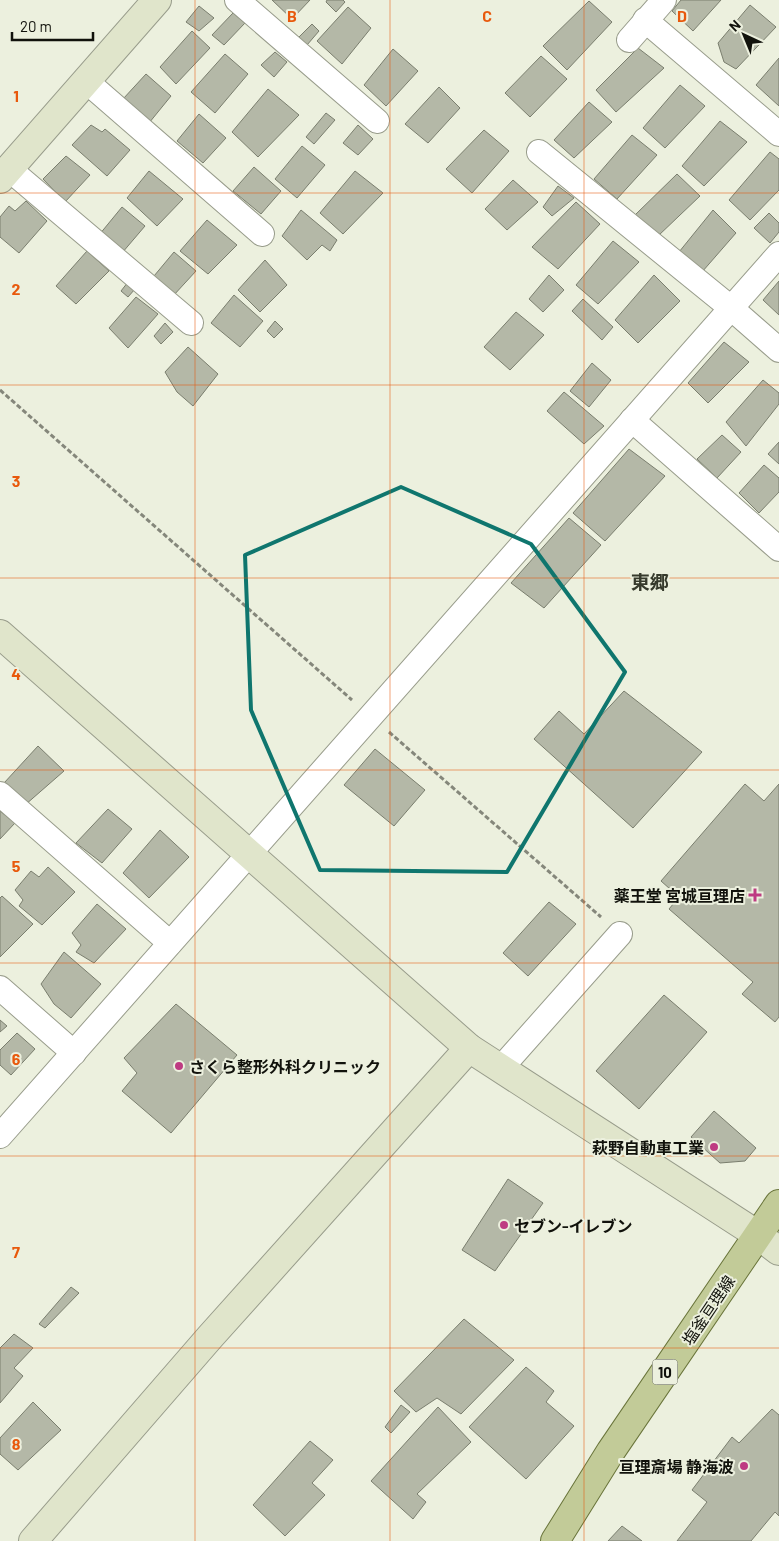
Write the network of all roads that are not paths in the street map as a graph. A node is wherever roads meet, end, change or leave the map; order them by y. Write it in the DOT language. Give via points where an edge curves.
graph roads {
  1 [pos="157,0"];
  2 [pos="237,0"];
  3 [pos="664,0"];
  4 [pos="646,20"];
  5 [pos="629,40"];
  6 [pos="86,81"];
  7 [pos="377,121"];
  8 [pos="779,134"];
  9 [pos="538,152"];
  10 [pos="5,174"];
  11 [pos="262,234"];
  12 [pos="779,254"];
  13 [pos="731,308"];
  14 [pos="191,323"];
  15 [pos="779,350"];
  16 [pos="632,420"];
  17 [pos="779,549"];
  18 [pos="0,634"];
  19 [pos="0,794"];
  20 [pos="248,855"];
  21 [pos="620,934"];
  22 [pos="170,943"];
  23 [pos="0,988"];
  24 [pos="470,1048"];
  25 [pos="74,1053"];
  26 [pos="501,1068"];
  27 [pos="0,1136"];
  28 [pos="779,1204"];
  29 [pos="769,1243"];
  30 [pos="33,1541"];
  31 [pos="555,1541"];
  1 -- 6 [label="street"];
  2 -- 7 [label="street"];
  3 -- 4 [label="street"];
  4 -- 5 [label="street"];
  4 -- 8 [label="street"];
  6 -- 10 [label="street"];
  6 -- 11 [label="street"];
  9 -- 13 [label="street"];
  10 -- 14 [label="street"];
  12 -- 13 [label="street"];
  13 -- 15 [label="street"];
  13 -- 16 [label="street"];
  16 -- 17 [label="street"];
  16 -- 20 [label="street"];
  18 -- 20 [label="street"];
  19 -- 22 [label="street"];
  20 -- 22 [label="street"];
  20 -- 24 [label="street"];
  21 -- 26 [label="street"];
  22 -- 25 [label="street"];
  23 -- 25 [label="street"];
  24 -- 26 [label="street"];
  24 -- 30 [label="street" via="210,1337"];
  25 -- 27 [label="street"];
  26 -- 29 [label="street"];
  28 -- 29 [label="main road, 塩釜亘理線 / 10"];
  29 -- 31 [label="main road, 塩釜亘理線 / 10" via="611,1450"];
}
